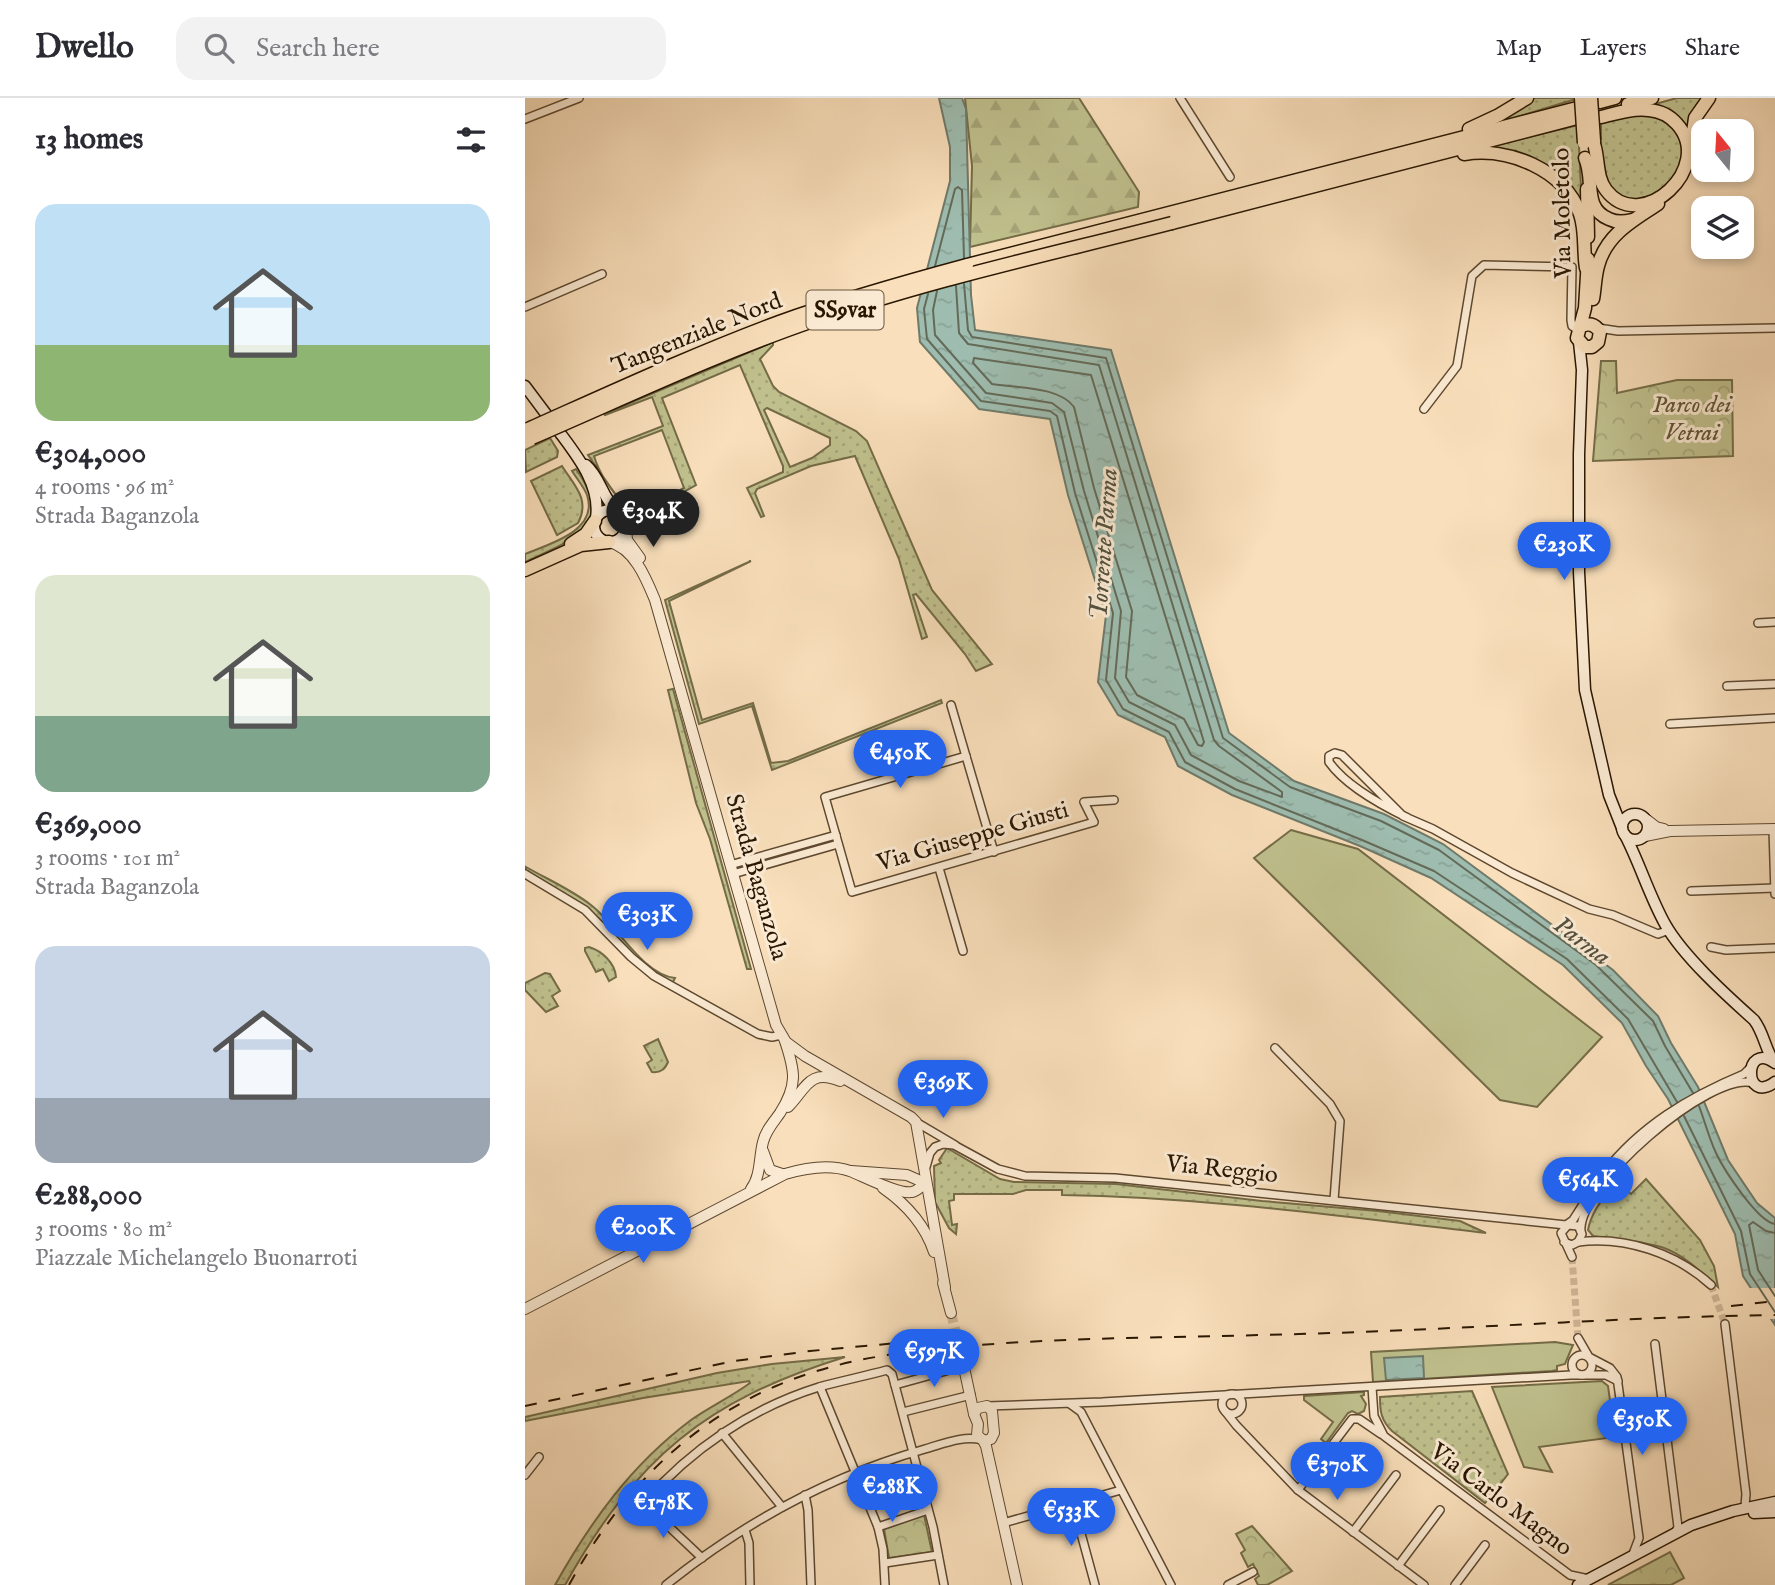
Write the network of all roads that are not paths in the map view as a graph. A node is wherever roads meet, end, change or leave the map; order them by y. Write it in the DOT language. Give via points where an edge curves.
graph roads {
  1 [pos="578,98"];
  2 [pos="1180,98"];
  3 [pos="1527,98"];
  4 [pos="1615,98"];
  5 [pos="1652,98"];
  6 [pos="1709,98"];
  7 [pos="1598,107"];
  8 [pos="1578,110"];
  9 [pos="525,119"];
  10 [pos="1590,143"];
  11 [pos="1585,158"];
  12 [pos="1350,166"];
  13 [pos="1391,166"];
  14 [pos="1230,177"];
  15 [pos="1594,207"];
  16 [pos="1638,217"];
  17 [pos="1171,218"];
  18 [pos="1586,268"];
  19 [pos="602,274"];
  20 [pos="1593,299"];
  21 [pos="525,307"];
  22 [pos="1775,328"];
  23 [pos="1579,333"];
  24 [pos="1597,335"];
  25 [pos="1582,370"];
  26 [pos="525,386"];
  27 [pos="1424,409"];
  28 [pos="546,414"];
  29 [pos="560,433"];
  30 [pos="528,435"];
  31 [pos="579,459"];
  32 [pos="617,511"];
  33 [pos="595,520"];
  34 [pos="626,528"];
  35 [pos="609,542"];
  36 [pos="525,568"];
  37 [pos="645,575"];
  38 [pos="1775,622"];
  39 [pos="1758,623"];
  40 [pos="1775,684"];
  41 [pos="1727,686"];
  42 [pos="951,705"];
  43 [pos="1775,718"];
  44 [pos="1670,724"];
  45 [pos="966,756"];
  46 [pos="1608,787"];
  47 [pos="1114,800"];
  48 [pos="1643,817"];
  49 [pos="1408,818"];
  50 [pos="1774,829"];
  51 [pos="1624,831"];
  52 [pos="1671,831"];
  53 [pos="836,835"];
  54 [pos="1645,836"];
  55 [pos="838,844"];
  56 [pos="994,852"];
  57 [pos="1638,860"];
  58 [pos="939,868"];
  59 [pos="731,870"];
  60 [pos="525,874"];
  61 [pos="1775,890"];
  62 [pos="1691,891"];
  63 [pos="1669,930"];
  64 [pos="1711,947"];
  65 [pos="1775,948"];
  66 [pos="963,951"];
  67 [pos="1744,1012"];
  68 [pos="783,1038"];
  69 [pos="1275,1048"];
  70 [pos="1775,1062"];
  71 [pos="1751,1076"];
  72 [pos="1775,1082"];
  73 [pos="860,1088"];
  74 [pos="1775,1092"];
  75 [pos="778,1115"];
  76 [pos="916,1122"];
  77 [pos="956,1145"];
  78 [pos="762,1147"];
  79 [pos="1623,1156"];
  80 [pos="850,1171"];
  81 [pos="785,1174"];
  82 [pos="925,1178"];
  83 [pos="876,1183"];
  84 [pos="746,1193"];
  85 [pos="1334,1200"];
  86 [pos="1541,1224"];
  87 [pos="1566,1226"];
  88 [pos="1579,1238"];
  89 [pos="1563,1241"];
  90 [pos="1711,1285"];
  91 [pos="944,1286"];
  92 [pos="525,1309"];
  93 [pos="951,1313"];
  94 [pos="1725,1324"];
  95 [pos="1655,1344"];
  96 [pos="960,1349"];
  97 [pos="1589,1357"];
  98 [pos="1573,1361"];
  99 [pos="964,1366"];
  100 [pos="1582,1374"];
  101 [pos="1553,1376"];
  102 [pos="1618,1381"];
  103 [pos="895,1385"];
  104 [pos="820,1387"];
  105 [pos="1372,1387"];
  106 [pos="1256,1394"];
  107 [pos="971,1395"];
  108 [pos="1232,1395"];
  109 [pos="1201,1396"];
  110 [pos="1372,1402"];
  111 [pos="1087,1403"];
  112 [pos="1067,1404"];
  113 [pos="987,1406"];
  114 [pos="1241,1407"];
  115 [pos="1225,1410"];
  116 [pos="902,1412"];
  117 [pos="1081,1412"];
  118 [pos="1009,1413"];
  119 [pos="974,1414"];
  120 [pos="992,1417"];
  121 [pos="1357,1418"];
  122 [pos="977,1428"];
  123 [pos="1242,1430"];
  124 [pos="722,1433"];
  125 [pos="1384,1436"];
  126 [pos="964,1439"];
  127 [pos="983,1440"];
  128 [pos="913,1452"];
  129 [pos="539,1457"];
  130 [pos="856,1473"];
  131 [pos="525,1475"];
  132 [pos="1396,1475"];
  133 [pos="1121,1490"];
  134 [pos="1298,1490"];
  135 [pos="1747,1494"];
  136 [pos="805,1495"];
  137 [pos="1775,1502"];
  138 [pos="1073,1504"];
  139 [pos="1760,1505"];
  140 [pos="782,1507"];
  141 [pos="1742,1509"];
  142 [pos="928,1510"];
  143 [pos="1440,1510"];
  144 [pos="1775,1512"];
  145 [pos="1003,1523"];
  146 [pos="878,1527"];
  147 [pos="745,1530"];
  148 [pos="1679,1530"];
  149 [pos="1353,1532"];
  150 [pos="1639,1538"];
  151 [pos="1485,1545"];
  152 [pos="1652,1545"];
  153 [pos="939,1555"];
  154 [pos="702,1558"];
  155 [pos="1627,1559"];
  156 [pos="885,1563"];
  157 [pos="1398,1566"];
  158 [pos="1253,1572"];
  159 [pos="1570,1575"];
  160 [pos="1592,1582"];
  161 [pos="666,1585"];
  162 [pos="750,1585"];
  163 [pos="811,1585"];
  164 [pos="885,1585"];
  165 [pos="944,1585"];
  166 [pos="1017,1585"];
  167 [pos="1095,1585"];
  168 [pos="1171,1585"];
  169 [pos="1228,1585"];
  170 [pos="1423,1585"];
  171 [pos="1455,1585"];
  172 [pos="1577,1585"];
  1 -- 9 [label="street"];
  2 -- 14 [label="street"];
  3 -- 12 [label="main road" via="1477,126 1376,154"];
  4 -- 7 [label="main road"];
  5 -- 7 [label="main road"];
  6 -- 16 [label="main road" via="1693,124 1691,164 1685,179"];
  7 -- 10 [label="main road, Via Moletolo, bridge"];
  7 -- 10 [label="main road" via="1666,115 1685,137 1686,168 1679,182 1661,197 1628,204 1615,199 1603,185"];
  8 -- 10 [label="main road, Via Moletolo, bridge"];
  8 -- 12 [label="main road"];
  8 -- 13 [label="main road" via="1547,125"];
  10 -- 11 [label="main road, Via Moletolo"];
  10 -- 15 [label="main road, Via Moletolo"];
  11 -- 15 [label="main road"];
  11 -- 18 [label="main road, Via Moletolo"];
  12 -- 17 [label="main road"];
  13 -- 17 [label="main road"];
  13 -- 18 [label="main road" via="1477,152 1533,165 1562,186 1578,209"];
  15 -- 16 [label="main road" via="1613,221"];
  15 -- 20 [label="main road, Via Moletolo"];
  16 -- 20 [label="main road" via="1605,249"];
  17 -- 30 [label="main road, Tangenziale Nord / SS9var, bridge" via="916,279 811,311 688,358"];
  18 -- 23 [label="main road, Via Moletolo"];
  19 -- 21 [label="street"];
  20 -- 24 [label="main road, Via Moletolo"];
  22 -- 24 [label="street"];
  23 -- 24 [label="main road" via="1588,324"];
  23 -- 24 [label="main road" via="1585,347"];
  23 -- 25 [label="main road, Via Moletolo"];
  23 -- 27 [label="street" via="1571,320 1572,267 1484,265 1472,276 1457,366"];
  24 -- 25 [label="main road"];
  25 -- 46 [label="main road, Via Moletolo" via="1582,648 1586,702"];
  26 -- 28 [label="main road"];
  29 -- 31 [label="main road, Strada Baganzola"];
  31 -- 32 [label="main road, Strada Baganzola" via="597,477 607,501"];
  31 -- 33 [label="main road, Strada Baganzola" via="596,493"];
  32 -- 33 [label="main road" via="604,511"];
  32 -- 34 [label="main road, Strada Baganzola" via="625,518"];
  33 -- 35 [label="main road, Strada Baganzola" via="597,536"];
  33 -- 36 [label="main road" via="580,538"];
  34 -- 35 [label="main road" via="621,538"];
  34 -- 37 [label="street, Strada Baganzola"];
  35 -- 36 [label="main road" via="584,544"];
  35 -- 37 [label="street, Strada Baganzola" via="625,549"];
  37 -- 59 [label="street, Strada Baganzola"];
  38 -- 39 [label="street"];
  40 -- 41 [label="street"];
  42 -- 45 [label="street"];
  43 -- 44 [label="street"];
  45 -- 53 [label="street" via="825,797"];
  45 -- 56 [label="street"];
  46 -- 48 [label="main road" via="1623,806"];
  46 -- 51 [label="main road, Via Moletolo"];
  47 -- 56 [label="street, Via Giuseppe Giusti" via="1084,802 1094,822"];
  48 -- 51 [label="main road" via="1626,817"];
  48 -- 52 [label="street"];
  48 -- 54 [label="main road" via="1649,828"];
  49 -- 49 [label="street" via="1345,757 1338,753 1329,756 1332,766 1357,788"];
  49 -- 63 [label="street" via="1588,909 1658,934"];
  50 -- 52 [label="street"];
  50 -- 61 [label="street"];
  51 -- 54 [label="main road" via="1635,840"];
  51 -- 57 [label="main road, Via Moletolo"];
  52 -- 54 [label="street"];
  53 -- 55 [label="street"];
  53 -- 59 [label="street"];
  54 -- 57 [label="main road" via="1639,844"];
  55 -- 58 [label="street, Via Giuseppe Giusti" via="852,892"];
  55 -- 59 [label="street"];
  56 -- 58 [label="street, Via Giuseppe Giusti"];
  57 -- 63 [label="main road, Via Moletolo"];
  58 -- 66 [label="street"];
  59 -- 68 [label="street, Strada Baganzola"];
  60 -- 68 [label="street" via="585,910 638,964 662,981 758,1034"];
  61 -- 62 [label="street"];
  63 -- 67 [label="main road, Via Moletolo"];
  64 -- 65 [label="street"];
  67 -- 70 [label="main road" via="1761,1031"];
  67 -- 71 [label="main road" via="1761,1044"];
  68 -- 73 [label="street"];
  68 -- 75 [label="street, Strada Baganzola" via="794,1078"];
  69 -- 85 [label="street" via="1331,1104 1340,1121"];
  70 -- 71 [label="main road" via="1765,1058"];
  71 -- 72 [label="main road" via="1770,1086"];
  71 -- 74 [label="main road"];
  71 -- 79 [label="street" via="1689,1107"];
  73 -- 75 [label="street" via="817,1077"];
  73 -- 76 [label="street"];
  75 -- 78 [label="street"];
  76 -- 77 [label="street"];
  76 -- 82 [label="street"];
  77 -- 82 [label="street" via="934,1148"];
  77 -- 85 [label="street, Via Reggio" via="996,1168 1020,1175 1115,1178"];
  78 -- 81 [label="street" via="770,1170"];
  78 -- 84 [label="street" via="755,1182"];
  79 -- 87 [label="street" via="1597,1182"];
  79 -- 88 [label="street" via="1586,1210"];
  80 -- 81 [label="street" via="821,1168"];
  80 -- 82 [label="street"];
  80 -- 83 [label="street"];
  81 -- 84 [label="street"];
  82 -- 83 [label="street" via="908,1193"];
  82 -- 91 [label="street"];
  83 -- 91 [label="street" via="920,1224"];
  84 -- 92 [label="street"];
  85 -- 86 [label="street, Via Reggio"];
  86 -- 87 [label="street, Via Reggio"];
  86 -- 89 [label="street, Via Reggio"];
  87 -- 88 [label="street, Via Reggio" via="1576,1225"];
  87 -- 89 [label="street" via="1561,1231"];
  88 -- 89 [label="street, Via Reggio" via="1570,1245"];
  88 -- 89 [label="street" via="1571,1257"];
  88 -- 90 [label="street, Via Reggio" via="1667,1254"];
  91 -- 93 [label="street"];
  94 -- 135 [label="street"];
  95 -- 148 [label="street"];
  96 -- 99 [label="street"];
  97 -- 98 [label="street" via="1579,1355"];
  97 -- 98 [label="street" via="1579,1338"];
  97 -- 100 [label="street" via="1591,1367"];
  97 -- 102 [label="street" via="1612,1370"];
  98 -- 100 [label="street" via="1574,1371"];
  98 -- 101 [label="street"];
  99 -- 103 [label="street"];
  99 -- 107 [label="street"];
  100 -- 101 [label="street"];
  100 -- 102 [label="street" via="1606,1375"];
  101 -- 105 [label="street"];
  102 -- 150 [label="street"];
  103 -- 104 [label="street" via="887,1370"];
  103 -- 116 [label="street"];
  104 -- 124 [label="street" via="754,1414"];
  104 -- 130 [label="street"];
  105 -- 106 [label="street"];
  105 -- 110 [label="street"];
  106 -- 108 [label="street"];
  106 -- 114 [label="street"];
  107 -- 113 [label="street"];
  107 -- 116 [label="street"];
  107 -- 119 [label="street"];
  108 -- 109 [label="street"];
  108 -- 114 [label="street" via="1239,1398"];
  108 -- 115 [label="street" via="1224,1399"];
  109 -- 111 [label="street"];
  109 -- 115 [label="street"];
  110 -- 121 [label="street" via="1367,1414"];
  110 -- 125 [label="street" via="1374,1419"];
  111 -- 112 [label="street"];
  111 -- 117 [label="street" via="1080,1407"];
  112 -- 113 [label="street"];
  112 -- 117 [label="street"];
  113 -- 119 [label="street"];
  113 -- 120 [label="street"];
  114 -- 115 [label="street" via="1234,1414"];
  114 -- 123 [label="street"];
  115 -- 123 [label="street"];
  116 -- 128 [label="street"];
  117 -- 133 [label="street"];
  118 -- 120 [label="street" via="1000,1411"];
  119 -- 122 [label="street"];
  120 -- 127 [label="street" via="994,1436"];
  121 -- 125 [label="street, Via Carlo Magno"];
  121 -- 134 [label="street" via="1351,1419"];
  122 -- 126 [label="street"];
  122 -- 127 [label="street"];
  123 -- 134 [label="street"];
  124 -- 140 [label="street"];
  124 -- 154 [label="street" via="644,1503"];
  125 -- 159 [label="street, Via Carlo Magno"];
  126 -- 127 [label="street"];
  126 -- 128 [label="street"];
  127 -- 145 [label="street"];
  128 -- 130 [label="street"];
  128 -- 142 [label="street"];
  129 -- 131 [label="street"];
  130 -- 136 [label="street"];
  130 -- 146 [label="street"];
  132 -- 149 [label="street"];
  133 -- 138 [label="street"];
  133 -- 168 [label="street"];
  134 -- 149 [label="street"];
  135 -- 139 [label="street" via="1751,1503"];
  135 -- 141 [label="street"];
  136 -- 140 [label="street"];
  136 -- 163 [label="street"];
  137 -- 139 [label="main road"];
  138 -- 145 [label="street"];
  138 -- 167 [label="street"];
  139 -- 141 [label="main road"];
  140 -- 147 [label="street"];
  141 -- 148 [label="main road"];
  142 -- 146 [label="street"];
  142 -- 153 [label="street"];
  143 -- 157 [label="street"];
  144 -- 160 [label="main road" via="1749,1514 1699,1529"];
  145 -- 166 [label="street"];
  146 -- 156 [label="street"];
  147 -- 154 [label="street"];
  147 -- 162 [label="street"];
  148 -- 152 [label="main road"];
  149 -- 157 [label="street"];
  150 -- 152 [label="street" via="1644,1546"];
  150 -- 155 [label="street"];
  151 -- 171 [label="street"];
  152 -- 155 [label="main road"];
  153 -- 156 [label="street"];
  153 -- 165 [label="street"];
  154 -- 161 [label="street"];
  155 -- 160 [label="main road"];
  156 -- 164 [label="street"];
  157 -- 170 [label="street"];
  158 -- 169 [label="street"];
  159 -- 160 [label="street, Via Carlo Magno"];
  159 -- 172 [label="street, Via Carlo Magno"];
  160 -- 172 [label="main road"];
}
